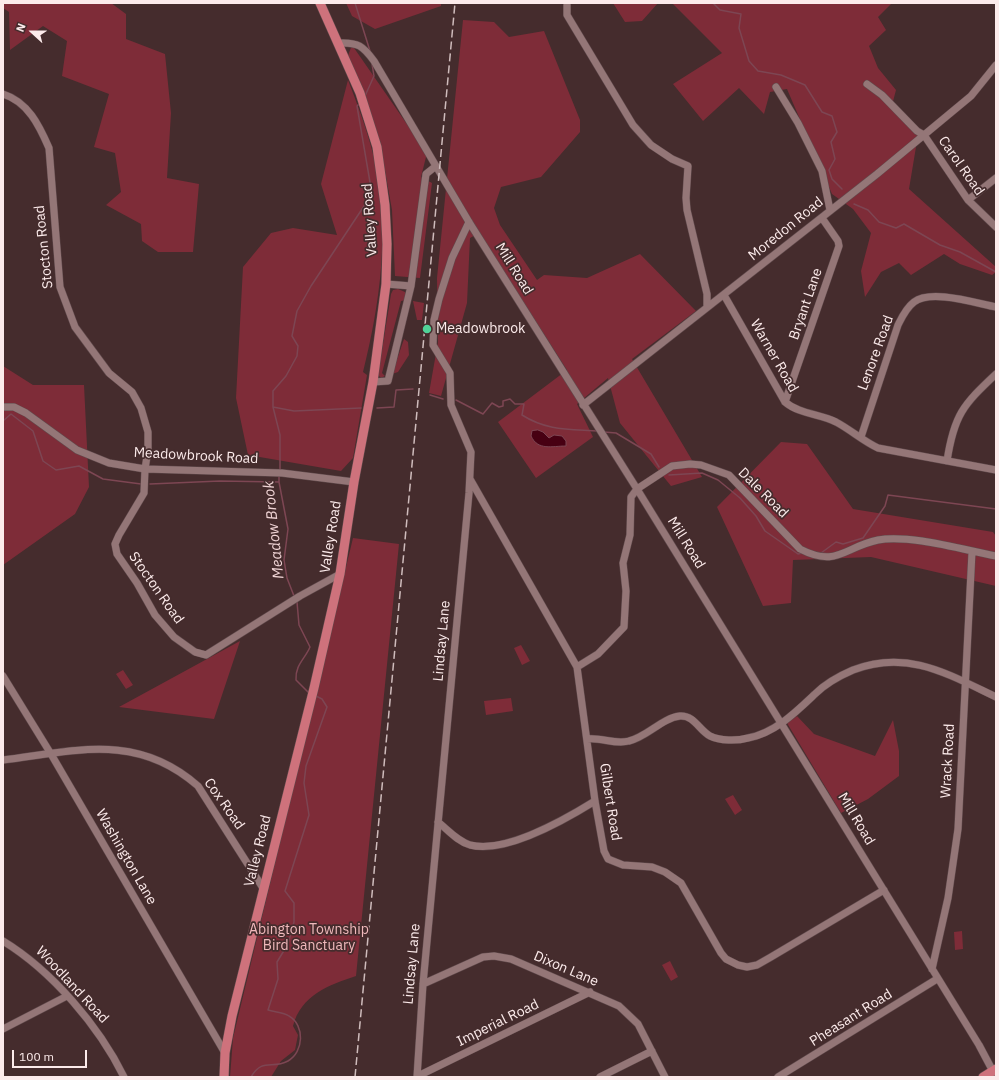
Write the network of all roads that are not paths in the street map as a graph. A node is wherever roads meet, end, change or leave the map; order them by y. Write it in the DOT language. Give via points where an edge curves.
graph roads {
  1 [pos="320,3"];
  2 [pos="567,5"];
  3 [pos="339,43"];
  4 [pos="996,65"];
  5 [pos="867,84"];
  6 [pos="776,88"];
  7 [pos="3,94"];
  8 [pos="924,135"];
  9 [pos="436,166"];
  10 [pos="996,178"];
  11 [pos="968,200"];
  12 [pos="830,210"];
  13 [pos="822,218"];
  14 [pos="469,222"];
  15 [pos="996,227"];
  16 [pos="386,284"];
  17 [pos="411,286"];
  18 [pos="724,295"];
  19 [pos="708,307"];
  20 [pos="996,307"];
  21 [pos="996,374"];
  22 [pos="373,382"];
  23 [pos="785,402"];
  24 [pos="583,404"];
  25 [pos="3,406"];
  26 [pos="861,437"];
  27 [pos="946,461"];
  28 [pos="145,469"];
  29 [pos="996,470"];
  30 [pos="470,479"];
  31 [pos="354,482"];
  32 [pos="637,489"];
  33 [pos="972,552"];
  34 [pos="996,556"];
  35 [pos="340,574"];
  36 [pos="577,667"];
  37 [pos="3,676"];
  38 [pos="965,682"];
  39 [pos="996,697"];
  40 [pos="782,723"];
  41 [pos="587,739"];
  42 [pos="50,754"];
  43 [pos="3,760"];
  44 [pos="595,801"];
  45 [pos="438,822"];
  46 [pos="263,888"];
  47 [pos="884,890"];
  48 [pos="3,941"];
  49 [pos="932,969"];
  50 [pos="937,979"];
  51 [pos="423,984"];
  52 [pos="590,992"];
  53 [pos="67,996"];
  54 [pos="3,1029"];
  55 [pos="652,1051"];
  56 [pos="224,1053"];
  57 [pos="995,1072"];
  58 [pos="417,1076"];
  59 [pos="124,1077"];
  60 [pos="224,1077"];
  61 [pos="600,1077"];
  62 [pos="665,1077"];
  63 [pos="778,1077"];
  64 [pos="983,1077"];
  1 -- 3 [label="main road, Valley Road"];
  2 -- 19 [label="street" via="566,15 638,130 651,145 688,166 687,210"];
  3 -- 9 [label="street, Mill Road" via="350,43 365,49"];
  3 -- 16 [label="main road, Valley Road" via="360,92 377,147 385,205"];
  4 -- 8 [label="street, Moredon Road" via="971,96"];
  5 -- 8 [label="street, Carol Road"];
  6 -- 12 [label="street" via="798,123 822,171"];
  7 -- 28 [label="street, Stocton Road" via="11,96 31,113 49,148 60,287 75,328 109,373 132,392 141,408 148,432"];
  8 -- 11 [label="street, Carol Road"];
  8 -- 12 [label="street, Moredon Road"];
  9 -- 14 [label="street, Mill Road"];
  9 -- 17 [label="street" via="426,174"];
  10 -- 11 [label="street"];
  11 -- 15 [label="street, Carol Road"];
  12 -- 13 [label="street, Moredon Road"];
  13 -- 18 [label="street, Moredon Road"];
  13 -- 23 [label="street, Bryant Lane" via="838,240 839,246"];
  14 -- 24 [label="street, Mill Road"];
  14 -- 30 [label="street, Lindsay Lane" via="452,258 438,299 433,345 450,373 451,405 471,452"];
  16 -- 17 [label="street"];
  16 -- 22 [label="main road, Valley Road"];
  17 -- 22 [label="street" via="388,381"];
  18 -- 19 [label="street, Moredon Road"];
  18 -- 23 [label="street, Warner Road"];
  19 -- 24 [label="street, Moredon Road"];
  20 -- 26 [label="street, Lenore Road" via="935,296 914,302 898,325"];
  21 -- 27 [label="street" via="960,412 951,434"];
  22 -- 31 [label="main road, Valley Road"];
  23 -- 26 [label="street, Warner Road" via="791,407 836,422"];
  24 -- 32 [label="street, Mill Road"];
  25 -- 28 [label="street, Meadowbrook Road" via="14,407 26,413 77,450 109,463"];
  26 -- 27 [label="street, Warner Road" via="878,448"];
  27 -- 29 [label="street, Warner Road"];
  28 -- 31 [label="street, Meadowbrook Road" via="282,473"];
  28 -- 35 [label="street, Stocton Road" via="144,493 115,544 117,554 155,615 174,637 195,652 206,654"];
  30 -- 36 [label="street, Gilbert Road"];
  30 -- 45 [label="street, Lindsay Lane"];
  31 -- 35 [label="main road, Valley Road"];
  32 -- 33 [label="street, Dale Road" via="672,466 690,464 729,475 800,549 812,555 834,558 879,540 915,540"];
  32 -- 36 [label="street" via="632,497 630,535 623,563 626,591 624,627 598,654"];
  32 -- 40 [label="street, Mill Road"];
  33 -- 34 [label="street, Dale Road"];
  33 -- 38 [label="street, Wrack Road"];
  35 -- 46 [label="main road, Valley Road"];
  36 -- 41 [label="street, Gilbert Road"];
  37 -- 42 [label="street, Washington Lane"];
  38 -- 39 [label="street"];
  38 -- 40 [label="street" via="934,668 912,663 898,661 872,664 834,679"];
  38 -- 49 [label="street, Wrack Road" via="956,845 948,898"];
  40 -- 41 [label="street" via="755,737 726,740 710,736 690,719 681,716 628,741"];
  40 -- 47 [label="street, Mill Road"];
  41 -- 44 [label="street, Gilbert Road"];
  42 -- 43 [label="street, Cox Road"];
  42 -- 46 [label="street, Cox Road" via="90,748 118,750 155,759 188,778 207,798"];
  42 -- 56 [label="street, Washington Lane"];
  44 -- 45 [label="street" via="557,824 522,838 485,846 470,845 458,839"];
  44 -- 47 [label="street, Gilbert Road" via="604,851 608,859 623,866 652,867 665,872 680,883 720,953 738,965 757,965"];
  45 -- 51 [label="street, Lindsay Lane"];
  46 -- 56 [label="main road, Valley Road"];
  47 -- 49 [label="street, Mill Road"];
  48 -- 53 [label="street, Woodland Road" via="40,967"];
  49 -- 50 [label="street, Mill Road"];
  50 -- 57 [label="street, Mill Road"];
  50 -- 63 [label="street, Pheasant Road"];
  51 -- 52 [label="street, Dixon Lane" via="475,960 494,956 511,959"];
  51 -- 58 [label="street, Lindsay Lane"];
  52 -- 55 [label="street, Dixon Lane" via="619,1006 638,1024"];
  52 -- 58 [label="street, Imperial Road"];
  53 -- 54 [label="street"];
  53 -- 59 [label="street, Woodland Road" via="100,1034"];
  55 -- 61 [label="street"];
  55 -- 62 [label="street, Dixon Lane"];
  56 -- 60 [label="main road, Valley Road"];
  57 -- 64 [label="main road"];
}
